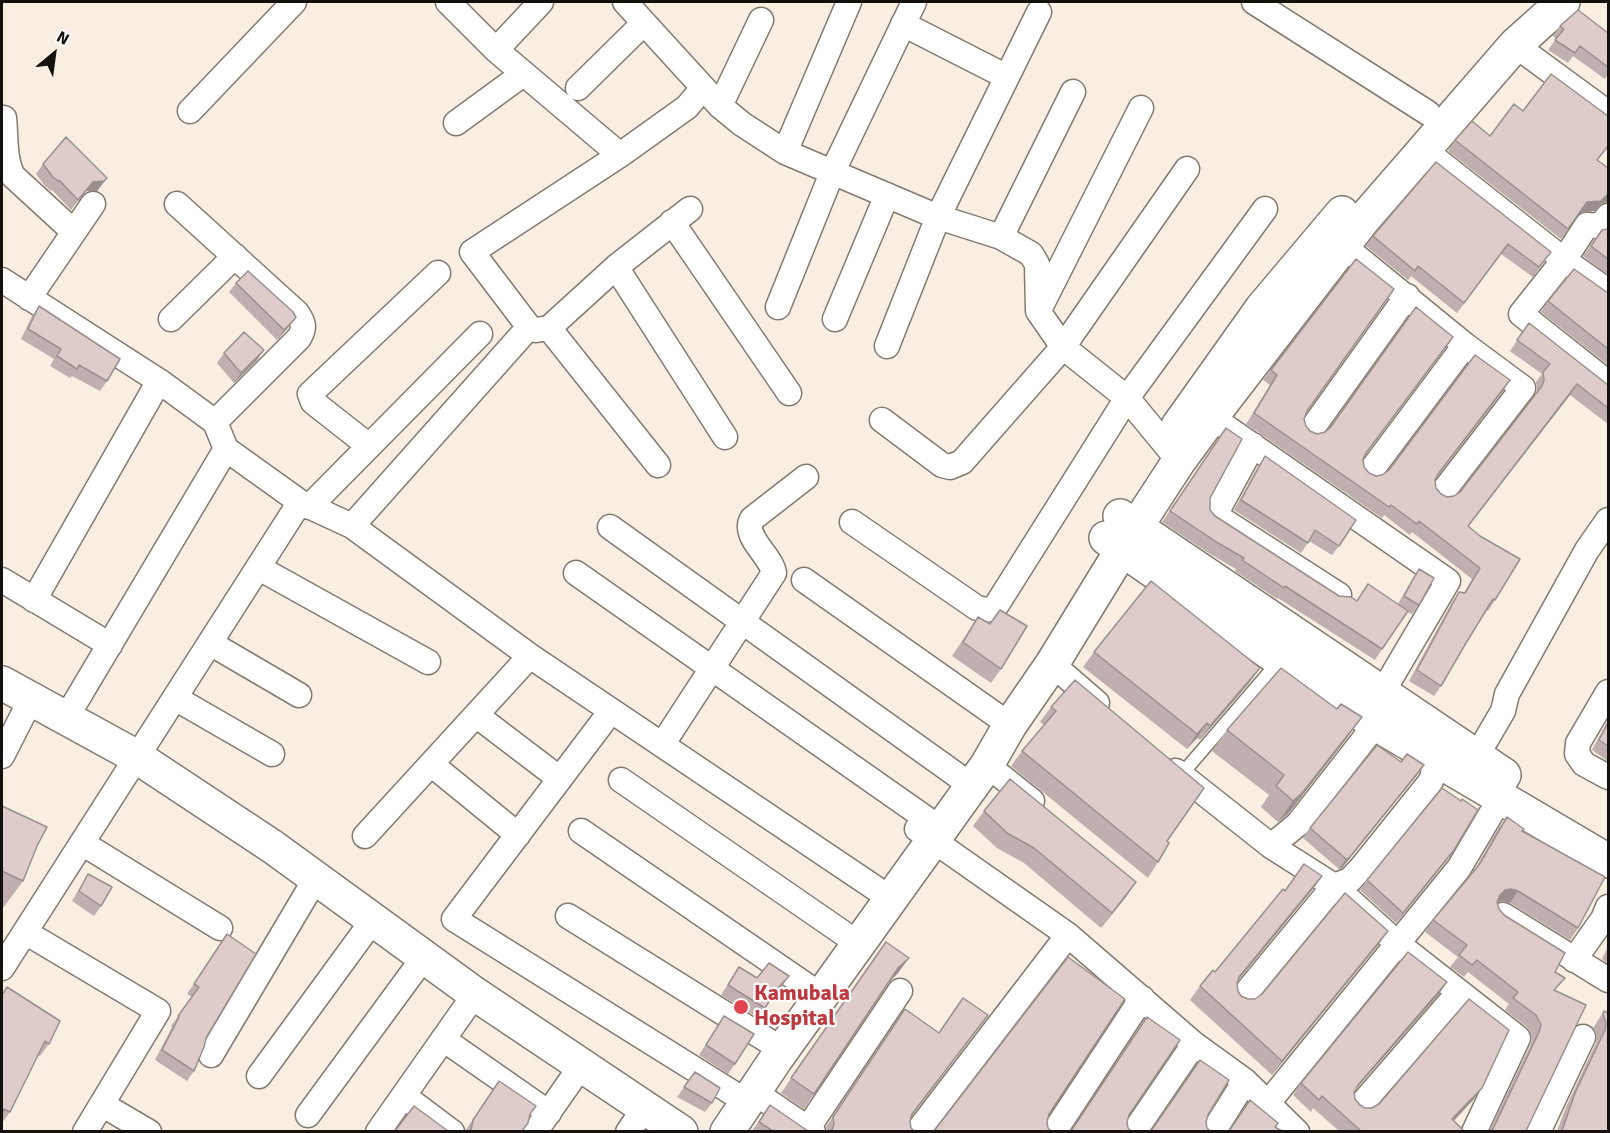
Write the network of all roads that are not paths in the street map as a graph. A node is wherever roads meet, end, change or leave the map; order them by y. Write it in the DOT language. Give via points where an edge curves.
graph roads {
  1 [pos="294,2"];
  2 [pos="448,2"];
  3 [pos="541,2"];
  4 [pos="625,2"];
  5 [pos="849,2"];
  6 [pos="914,2"];
  7 [pos="1254,2"];
  8 [pos="1538,2"];
  9 [pos="1563,2"];
  10 [pos="1039,12"];
  11 [pos="761,20"];
  12 [pos="644,23"];
  13 [pos="903,24"];
  14 [pos="1515,45"];
  15 [pos="496,50"];
  16 [pos="523,74"];
  17 [pos="1007,77"];
  18 [pos="578,88"];
  19 [pos="703,88"];
  20 [pos="1073,92"];
  21 [pos="720,106"];
  22 [pos="1141,108"];
  23 [pos="190,111"];
  24 [pos="1428,113"];
  25 [pos="1608,113"];
  26 [pos="4,118"];
  27 [pos="456,123"];
  28 [pos="1423,149"];
  29 [pos="785,152"];
  30 [pos="620,155"];
  31 [pos="1186,169"];
  32 [pos="832,173"];
  33 [pos="887,195"];
  34 [pos="93,204"];
  35 [pos="177,204"];
  36 [pos="1265,209"];
  37 [pos="1608,216"];
  38 [pos="938,217"];
  39 [pos="74,232"];
  40 [pos="1001,237"];
  41 [pos="1334,239"];
  42 [pos="235,256"];
  43 [pos="1564,260"];
  44 [pos="616,267"];
  45 [pos="438,273"];
  46 [pos="2,280"];
  47 [pos="1608,291"];
  48 [pos="1407,296"];
  49 [pos="29,298"];
  50 [pos="778,308"];
  51 [pos="1038,311"];
  52 [pos="171,319"];
  53 [pos="835,319"];
  54 [pos="539,327"];
  55 [pos="480,334"];
  56 [pos="1465,345"];
  57 [pos="887,346"];
  58 [pos="1062,347"];
  59 [pos="159,381"];
  60 [pos="1608,383"];
  61 [pos="789,393"];
  62 [pos="1127,398"];
  63 [pos="1202,410"];
  64 [pos="882,420"];
  65 [pos="215,422"];
  66 [pos="1311,430"];
  67 [pos="725,437"];
  68 [pos="1253,445"];
  69 [pos="369,446"];
  70 [pos="226,449"];
  71 [pos="1172,452"];
  72 [pos="658,465"];
  73 [pos="1370,472"];
  74 [pos="806,477"];
  75 [pos="1442,493"];
  76 [pos="305,504"];
  77 [pos="1608,520"];
  78 [pos="852,522"];
  79 [pos="352,526"];
  80 [pos="610,527"];
  81 [pos="1121,533"];
  82 [pos="259,568"];
  83 [pos="576,573"];
  84 [pos="2,580"];
  85 [pos="804,580"];
  86 [pos="1339,595"];
  87 [pos="34,600"];
  88 [pos="742,621"];
  89 [pos="210,643"];
  90 [pos="110,645"];
  91 [pos="530,656"];
  92 [pos="1280,660"];
  93 [pos="428,662"];
  94 [pos="1052,664"];
  95 [pos="712,669"];
  96 [pos="2,683"];
  97 [pos="1608,692"];
  98 [pos="299,695"];
  99 [pos="175,698"];
  100 [pos="31,699"];
  101 [pos="1379,709"];
  102 [pos="611,711"];
  103 [pos="476,715"];
  104 [pos="1112,716"];
  105 [pos="66,718"];
  106 [pos="1003,720"];
  107 [pos="662,745"];
  108 [pos="1155,753"];
  109 [pos="272,754"];
  110 [pos="2,756"];
  111 [pos="137,757"];
  112 [pos="1476,757"];
  113 [pos="1437,760"];
  114 [pos="431,764"];
  115 [pos="972,775"];
  116 [pos="1181,775"];
  117 [pos="1608,777"];
  118 [pos="560,779"];
  119 [pos="621,780"];
  120 [pos="1500,797"];
  121 [pos="1050,816"];
  122 [pos="929,829"];
  123 [pos="581,831"];
  124 [pos="518,835"];
  125 [pos="365,836"];
  126 [pos="1608,836"];
  127 [pos="82,843"];
  128 [pos="1271,846"];
  129 [pos="1608,861"];
  130 [pos="316,878"];
  131 [pos="1334,886"];
  132 [pos="875,888"];
  133 [pos="1608,907"];
  134 [pos="1503,915"];
  135 [pos="568,916"];
  136 [pos="372,920"];
  137 [pos="220,928"];
  138 [pos="25,932"];
  139 [pos="843,933"];
  140 [pos="1068,935"];
  141 [pos="1398,944"];
  142 [pos="424,957"];
  143 [pos="1574,960"];
  144 [pos="2,968"];
  145 [pos="1608,980"];
  146 [pos="807,986"];
  147 [pos="900,991"];
  148 [pos="1459,992"];
  149 [pos="475,994"];
  150 [pos="1142,998"];
  151 [pos="1241,999"];
  152 [pos="1583,1037"];
  153 [pos="443,1039"];
  154 [pos="770,1042"];
  155 [pos="1194,1044"];
  156 [pos="211,1054"];
  157 [pos="581,1066"];
  158 [pos="259,1076"];
  159 [pos="1245,1081"];
  160 [pos="404,1096"];
  161 [pos="746,1096"];
  162 [pos="1268,1103"];
  163 [pos="103,1105"];
  164 [pos="1360,1107"];
  165 [pos="308,1115"];
  166 [pos="636,1120"];
  167 [pos="542,1122"];
  168 [pos="810,1130"];
  169 [pos="86,1131"];
  170 [pos="149,1131"];
  171 [pos="378,1131"];
  172 [pos="452,1131"];
  173 [pos="681,1131"];
  174 [pos="709,1131"];
  175 [pos="727,1131"];
  176 [pos="917,1131"];
  177 [pos="1054,1131"];
  178 [pos="1134,1131"];
  179 [pos="1213,1131"];
  180 [pos="1297,1131"];
  181 [pos="1474,1131"];
  182 [pos="1538,1131"];
  1 -- 23 [label="street"];
  2 -- 15 [label="street"];
  3 -- 15 [label="street"];
  4 -- 12 [label="street"];
  5 -- 29 [label="street"];
  6 -- 13 [label="street"];
  7 -- 24 [label="street"];
  8 -- 24 [label="street"];
  9 -- 14 [label="street"];
  10 -- 17 [label="street"];
  11 -- 21 [label="street"];
  12 -- 18 [label="street"];
  12 -- 19 [label="street"];
  13 -- 17 [label="street"];
  13 -- 32 [label="street"];
  14 -- 25 [label="street"];
  14 -- 28 [label="street"];
  15 -- 16 [label="street"];
  16 -- 27 [label="street"];
  16 -- 30 [label="street"];
  17 -- 38 [label="street"];
  19 -- 21 [label="street"];
  19 -- 30 [label="street" via="687,107"];
  20 -- 40 [label="street"];
  21 -- 29 [label="street"];
  22 -- 51 [label="street"];
  24 -- 41 [label="street"];
  26 -- 39 [label="street" via="13,177"];
  28 -- 41 [label="street"];
  28 -- 43 [label="street"];
  29 -- 32 [label="street"];
  30 -- 54 [label="street" via="472,252"];
  31 -- 58 [label="street"];
  32 -- 33 [label="street"];
  32 -- 50 [label="street"];
  33 -- 38 [label="street"];
  33 -- 53 [label="street"];
  34 -- 39 [label="street"];
  35 -- 42 [label="street"];
  36 -- 62 [label="street"];
  37 -- 43 [label="street" via="1600,226 1587,225"];
  38 -- 40 [label="street"];
  38 -- 57 [label="street"];
  39 -- 49 [label="street"];
  40 -- 51 [label="street" via="1031,254 1037,264"];
  41 -- 48 [label="street"];
  41 -- 63 [label="street"];
  42 -- 52 [label="street"];
  42 -- 65 [label="street" via="297,313 304,330"];
  43 -- 47 [label="street"];
  43 -- 60 [label="street" via="1521,314"];
  44 -- 54 [label="street"];
  44 -- 61 [label="street" via="681,215"];
  44 -- 67 [label="street"];
  45 -- 69 [label="street" via="310,394 313,402"];
  46 -- 49 [label="street"];
  48 -- 56 [label="street"];
  48 -- 66 [label="street"];
  49 -- 59 [label="street"];
  51 -- 58 [label="street"];
  54 -- 72 [label="street"];
  54 -- 79 [label="street"];
  55 -- 69 [label="street"];
  56 -- 73 [label="street"];
  56 -- 75 [label="street" via="1523,388"];
  58 -- 62 [label="street"];
  58 -- 64 [label="street" via="957,465 942,465"];
  59 -- 65 [label="street"];
  59 -- 87 [label="street"];
  62 -- 71 [label="street"];
  62 -- 78 [label="street" via="990,610 976,608"];
  63 -- 68 [label="street"];
  63 -- 71 [label="street"];
  65 -- 70 [label="street"];
  68 -- 86 [label="street" via="1215,515"];
  68 -- 101 [label="street" via="1448,581"];
  69 -- 76 [label="street"];
  70 -- 76 [label="street"];
  70 -- 90 [label="street"];
  71 -- 81 [label="street"];
  74 -- 88 [label="street" via="749,525 749,532 773,565 774,573"];
  76 -- 79 [label="street"];
  76 -- 82 [label="street"];
  77 -- 112 [label="street" via="1575,570"];
  79 -- 91 [label="street"];
  80 -- 88 [label="street"];
  81 -- 92 [label="street"];
  81 -- 94 [label="street"];
  81 -- 101 [label="street"];
  81 -- 106 [label="street"];
  82 -- 89 [label="street"];
  82 -- 93 [label="street"];
  83 -- 95 [label="street"];
  84 -- 87 [label="street"];
  85 -- 106 [label="street"];
  87 -- 90 [label="street"];
  88 -- 95 [label="street"];
  88 -- 115 [label="street"];
  89 -- 98 [label="street"];
  89 -- 99 [label="street"];
  90 -- 105 [label="street"];
  91 -- 102 [label="street"];
  91 -- 103 [label="street"];
  92 -- 101 [label="street"];
  92 -- 116 [label="lane"];
  94 -- 104 [label="street"];
  94 -- 106 [label="street"];
  95 -- 107 [label="street"];
  95 -- 122 [label="street"];
  96 -- 100 [label="street"];
  97 -- 117 [label="street" via="1578,743 1577,754 1584,764"];
  99 -- 109 [label="street"];
  99 -- 111 [label="street"];
  100 -- 105 [label="street"];
  100 -- 110 [label="street"];
  101 -- 112 [label="street"];
  101 -- 113 [label="street"];
  101 -- 128 [label="street" via="1298,824"];
  102 -- 107 [label="street"];
  102 -- 118 [label="street"];
  103 -- 114 [label="street"];
  103 -- 118 [label="street"];
  105 -- 111 [label="street"];
  106 -- 115 [label="street"];
  107 -- 132 [label="street"];
  108 -- 116 [label="street"];
  111 -- 127 [label="street"];
  111 -- 130 [label="street"];
  112 -- 126 [label="street"];
  113 -- 120 [label="street"];
  113 -- 131 [label="street" via="1431,781 1417,800 1350,880"];
  114 -- 124 [label="street"];
  114 -- 125 [label="street"];
  115 -- 121 [label="street"];
  115 -- 122 [label="street"];
  116 -- 128 [label="street"];
  118 -- 124 [label="street"];
  119 -- 139 [label="street"];
  120 -- 129 [label="street"];
  120 -- 141 [label="street" via="1460,868"];
  122 -- 132 [label="street"];
  122 -- 140 [label="street"];
  122 -- 161 [label="street"];
  123 -- 146 [label="street"];
  124 -- 161 [label="street" via="454,919"];
  127 -- 137 [label="street"];
  127 -- 138 [label="street"];
  128 -- 131 [label="street"];
  130 -- 136 [label="street"];
  130 -- 156 [label="street"];
  131 -- 141 [label="street"];
  131 -- 151 [label="street"];
  132 -- 139 [label="street"];
  133 -- 143 [label="street"];
  134 -- 143 [label="street"];
  135 -- 154 [label="street"];
  136 -- 142 [label="street"];
  136 -- 158 [label="street"];
  138 -- 144 [label="street"];
  138 -- 163 [label="street" via="158,1011"];
  139 -- 146 [label="street"];
  140 -- 150 [label="street"];
  140 -- 176 [label="street"];
  141 -- 148 [label="street"];
  141 -- 162 [label="street"];
  142 -- 149 [label="street"];
  142 -- 165 [label="street"];
  143 -- 145 [label="street"];
  146 -- 154 [label="street"];
  147 -- 168 [label="street"];
  148 -- 164 [label="street"];
  148 -- 181 [label="street" via="1518,1038"];
  149 -- 153 [label="street"];
  149 -- 157 [label="street"];
  150 -- 155 [label="street"];
  150 -- 177 [label="street"];
  152 -- 182 [label="street"];
  153 -- 160 [label="street"];
  153 -- 167 [label="street"];
  154 -- 161 [label="street"];
  155 -- 159 [label="street"];
  155 -- 178 [label="street"];
  157 -- 166 [label="street"];
  157 -- 167 [label="street"];
  159 -- 162 [label="street"];
  159 -- 179 [label="street"];
  160 -- 171 [label="street"];
  160 -- 172 [label="street"];
  161 -- 168 [label="street"];
  161 -- 174 [label="street"];
  161 -- 175 [label="street"];
  162 -- 180 [label="street"];
  163 -- 169 [label="street"];
  163 -- 170 [label="street"];
  166 -- 173 [label="street"];
}
